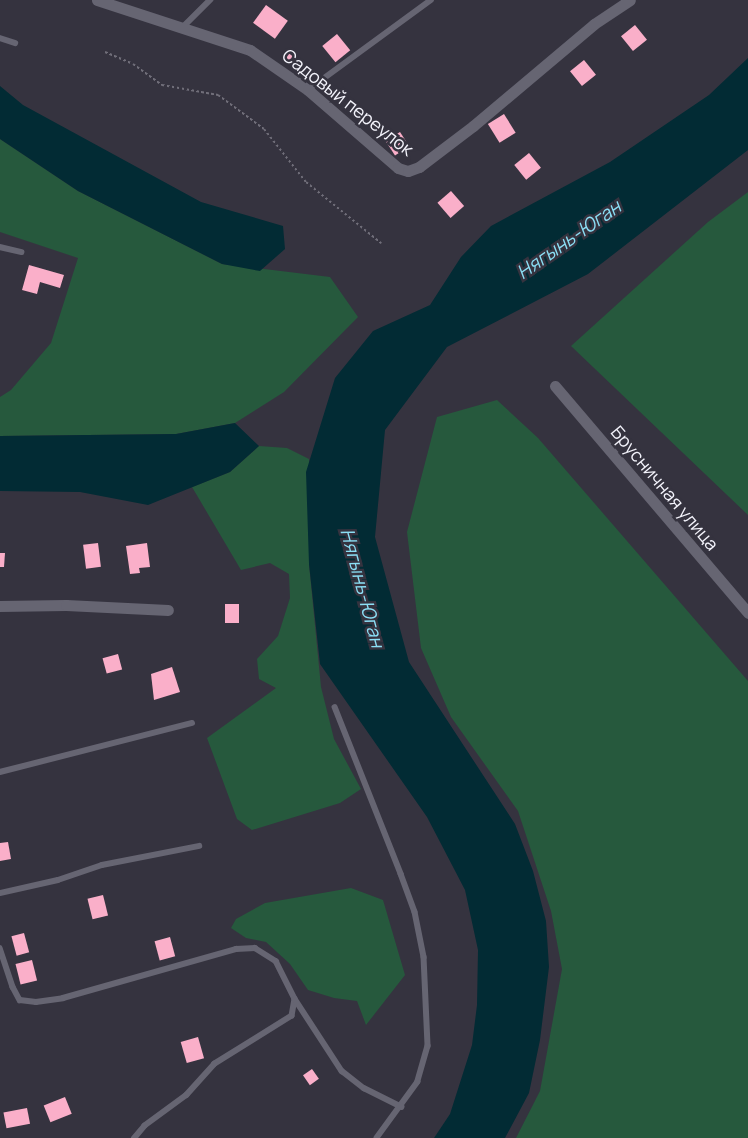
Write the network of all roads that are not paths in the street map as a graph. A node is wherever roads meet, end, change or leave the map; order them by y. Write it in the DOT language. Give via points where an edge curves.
graph roads {
  1 [pos="97,0"];
  2 [pos="210,0"];
  3 [pos="431,0"];
  4 [pos="630,0"];
  5 [pos="181,29"];
  6 [pos="0,38"];
  7 [pos="15,43"];
  8 [pos="308,90"];
  9 [pos="0,247"];
  10 [pos="21,252"];
  11 [pos="555,386"];
  12 [pos="0,606"];
  13 [pos="168,610"];
  14 [pos="748,613"];
  15 [pos="335,707"];
  16 [pos="192,723"];
  17 [pos="0,772"];
  18 [pos="199,846"];
  19 [pos="0,893"];
  20 [pos="0,948"];
  21 [pos="296,999"];
  22 [pos="402,1107"];
  23 [pos="134,1138"];
  24 [pos="376,1138"];
  1 -- 5 [label="street, Садовый переулок"];
  2 -- 5 [label="lane"];
  3 -- 8 [label="lane"];
  4 -- 8 [label="street, Садовый переулок" via="594,24 419,168 408,171 398,168"];
  5 -- 8 [label="street, Садовый переулок" via="250,50"];
  6 -- 7 [label="lane"];
  9 -- 10 [label="lane"];
  11 -- 14 [label="street, Брусничная улица"];
  12 -- 13 [label="street" via="66,605"];
  15 -- 22 [label="lane" via="415,912 424,957 428,1046 418,1082"];
  16 -- 17 [label="lane"];
  18 -- 19 [label="lane" via="102,865 58,880"];
  20 -- 21 [label="lane" via="20,1000 36,1002 63,998 236,949 255,948 276,961"];
  21 -- 22 [label="lane" via="342,1071 364,1088"];
  21 -- 23 [label="lane" via="292,1016 215,1064 187,1095"];
  22 -- 24 [label="lane"];
}
